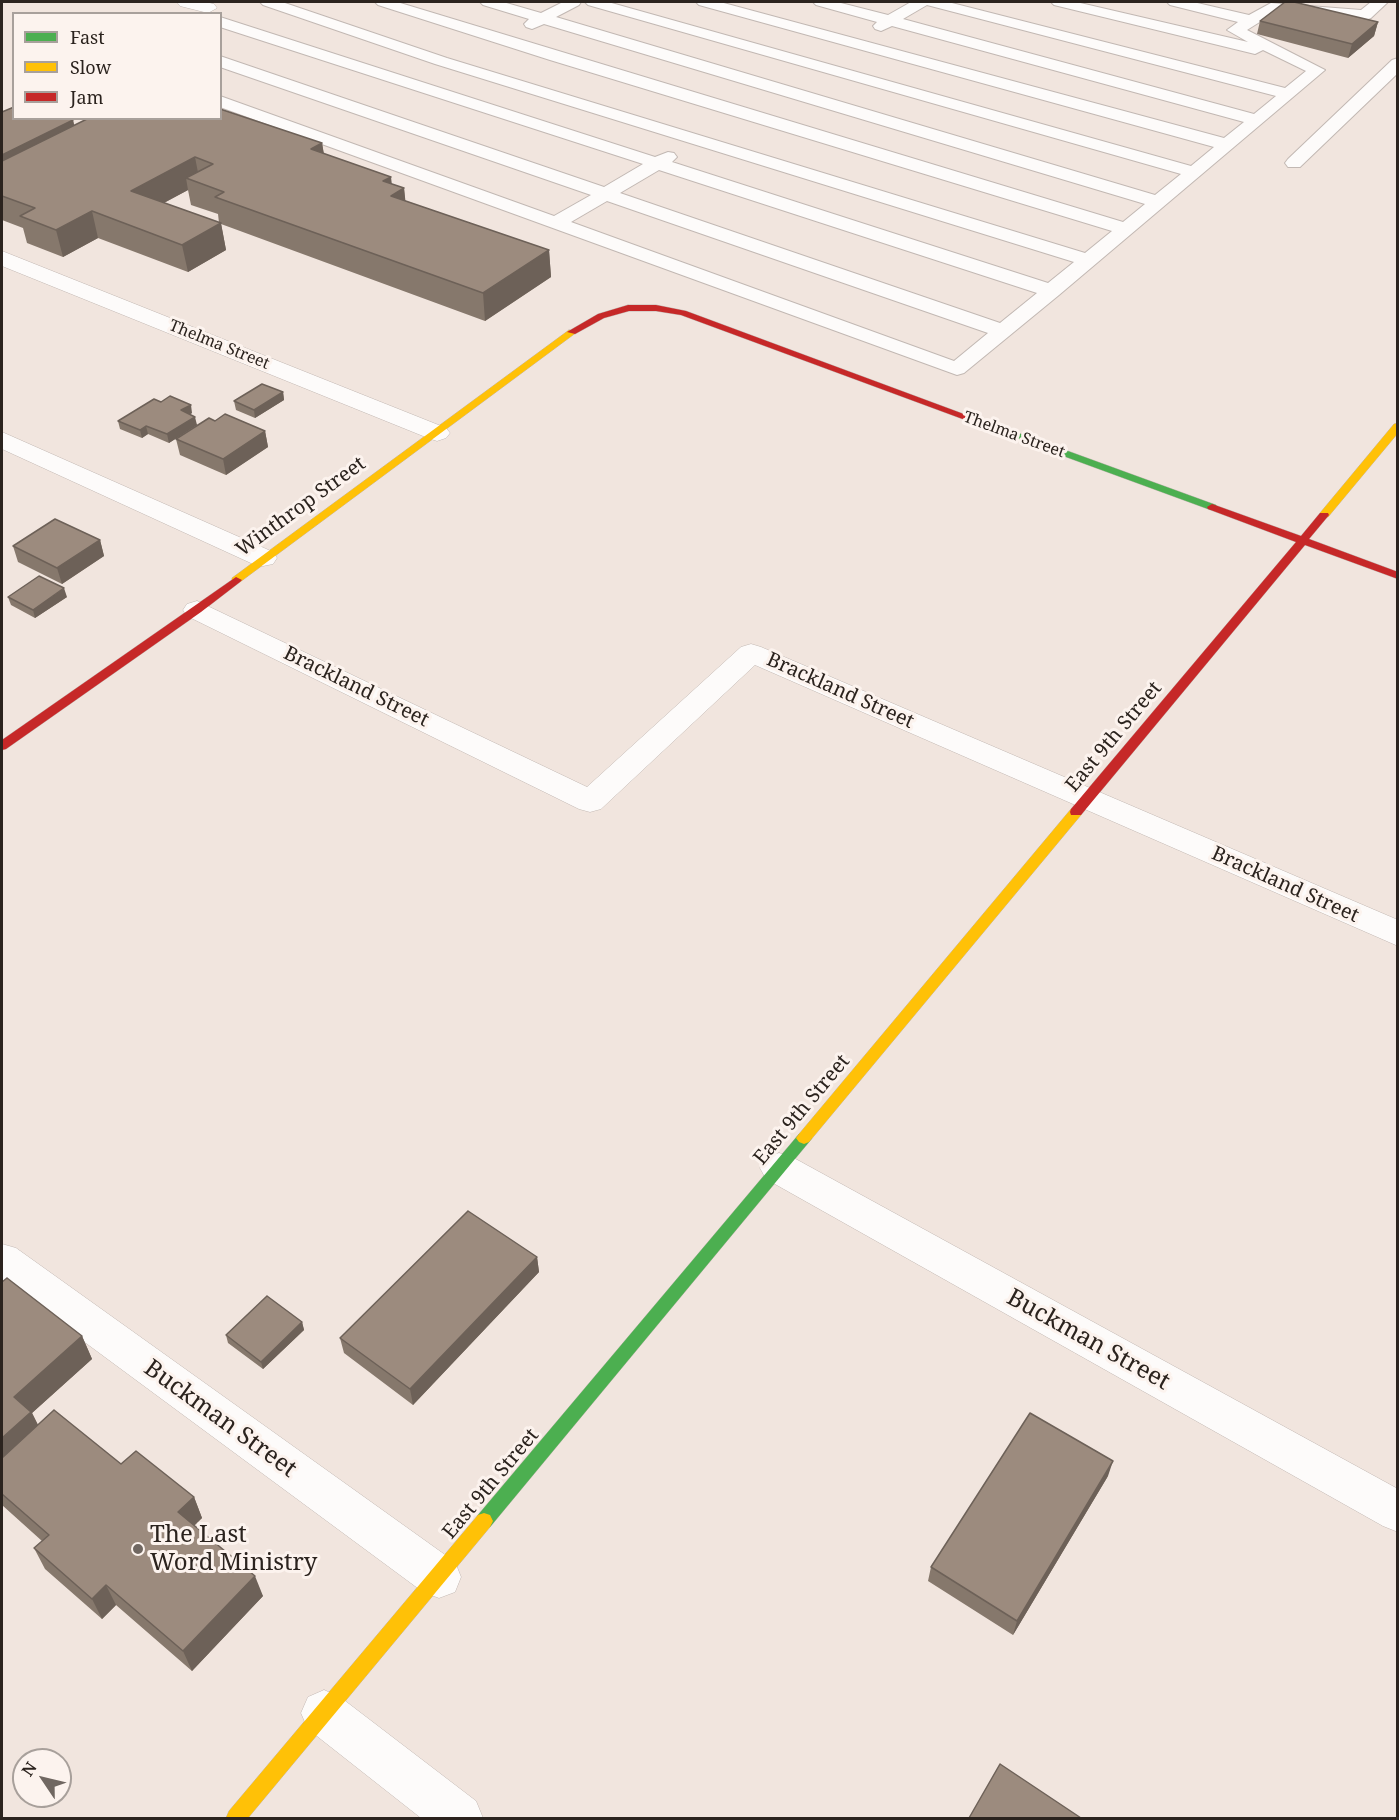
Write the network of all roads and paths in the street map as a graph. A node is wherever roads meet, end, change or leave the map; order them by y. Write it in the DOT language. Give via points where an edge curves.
graph roads {
  1 [pos="186,2"];
  2 [pos="383,2"];
  3 [pos="488,2"];
  4 [pos="574,2"];
  5 [pos="593,2"];
  6 [pos="704,2"];
  7 [pos="821,2"];
  8 [pos="921,2"];
  9 [pos="932,2"];
  10 [pos="1059,2"];
  11 [pos="1175,2"];
  12 [pos="1271,2"];
  13 [pos="1380,2"];
  14 [pos="256,5"];
  15 [pos="1309,11"];
  16 [pos="206,12"];
  17 [pos="222,15"];
  18 [pos="222,19"];
  19 [pos="542,19"];
  20 [pos="891,20"];
  21 [pos="1251,20"];
  22 [pos="504,40"];
  23 [pos="854,42"];
  24 [pos="1288,57"];
  25 [pos="222,63"];
  26 [pos="1398,63"];
  27 [pos="452,64"];
  28 [pos="817,66"];
  29 [pos="412,85"];
  30 [pos="779,90"];
  31 [pos="1289,94"];
  32 [pos="222,102"];
  33 [pos="364,110"];
  34 [pos="741,112"];
  35 [pos="1258,120"];
  36 [pos="314,136"];
  37 [pos="698,140"];
  38 [pos="1228,145"];
  39 [pos="1294,162"];
  40 [pos="657,164"];
  41 [pos="1194,172"];
  42 [pos="606,193"];
  43 [pos="1158,202"];
  44 [pos="555,223"];
  45 [pos="1127,229"];
  46 [pos="2,258"];
  47 [pos="1089,260"];
  48 [pos="1052,291"];
  49 [pos="628,308"];
  50 [pos="1003,331"];
  51 [pos="1398,426"];
  52 [pos="437,433"];
  53 [pos="2,440"];
  54 [pos="1301,542"];
  55 [pos="263,558"];
  56 [pos="1398,576"];
  57 [pos="197,610"];
  58 [pos="2,746"];
  59 [pos="1088,799"];
  60 [pos="1398,934"];
  61 [pos="779,1168"];
  62 [pos="2,1260"];
  63 [pos="1398,1512"];
  64 [pos="439,1577"];
  65 [pos="324,1713"];
  66 [pos="236,1818"];
  67 [pos="459,1818"];
  1 -- 16 [label="street"];
  2 -- 22 [label="lane"];
  3 -- 19 [label="lane"];
  4 -- 19 [label="lane"];
  5 -- 28 [label="lane"];
  6 -- 23 [label="lane"];
  7 -- 20 [label="lane"];
  8 -- 20 [label="lane"];
  9 -- 31 [label="lane"];
  10 -- 24 [label="lane"];
  11 -- 21 [label="lane"];
  12 -- 15 [label="lane"];
  13 -- 15 [label="lane" via="1365,15"];
  14 -- 17 [label="lane"];
  14 -- 27 [label="lane"];
  15 -- 21 [label="lane" via="1271,8"];
  18 -- 29 [label="lane"];
  19 -- 22 [label="lane"];
  19 -- 30 [label="lane"];
  20 -- 23 [label="lane"];
  20 -- 35 [label="lane"];
  21 -- 24 [label="lane" via="1235,30"];
  22 -- 27 [label="lane"];
  22 -- 34 [label="lane"];
  23 -- 28 [label="lane"];
  23 -- 38 [label="lane"];
  24 -- 31 [label="lane" via="1317,70"];
  25 -- 33 [label="lane"];
  26 -- 39 [label="lane"];
  27 -- 29 [label="lane"];
  27 -- 37 [label="lane"];
  28 -- 30 [label="lane"];
  28 -- 41 [label="lane"];
  29 -- 33 [label="lane"];
  29 -- 40 [label="lane"];
  30 -- 34 [label="lane"];
  30 -- 43 [label="lane"];
  31 -- 35 [label="lane"];
  32 -- 36 [label="lane"];
  33 -- 36 [label="lane"];
  33 -- 42 [label="lane"];
  34 -- 37 [label="lane"];
  34 -- 45 [label="lane"];
  35 -- 38 [label="lane"];
  36 -- 44 [label="lane"];
  37 -- 40 [label="lane"];
  37 -- 47 [label="lane"];
  38 -- 41 [label="lane"];
  40 -- 42 [label="lane"];
  40 -- 48 [label="lane"];
  41 -- 43 [label="lane"];
  42 -- 44 [label="lane"];
  42 -- 50 [label="lane"];
  43 -- 45 [label="lane"];
  44 -- 50 [label="lane" via="957,369"];
  45 -- 47 [label="lane"];
  46 -- 52 [label="street, Thelma Street"];
  47 -- 48 [label="lane"];
  48 -- 50 [label="lane"];
  49 -- 52 [label="street, Winthrop Street" via="578,327"];
  49 -- 54 [label="street, Thelma Street" via="683,313"];
  51 -- 54 [label="street, East 9th Street"];
  52 -- 55 [label="street, Winthrop Street"];
  53 -- 55 [label="street"];
  54 -- 56 [label="street, Thelma Street"];
  54 -- 59 [label="street, East 9th Street"];
  55 -- 57 [label="street, Winthrop Street"];
  57 -- 58 [label="street, Winthrop Street"];
  57 -- 59 [label="street, Brackland Street" via="590,801 752,653"];
  59 -- 60 [label="street, Brackland Street"];
  59 -- 61 [label="street, East 9th Street"];
  61 -- 63 [label="street, Buckman Street"];
  61 -- 64 [label="street, East 9th Street"];
  62 -- 64 [label="street, Buckman Street"];
  64 -- 65 [label="street, East 9th Street"];
  65 -- 66 [label="street, East 9th Street"];
  65 -- 67 [label="street"];
}
